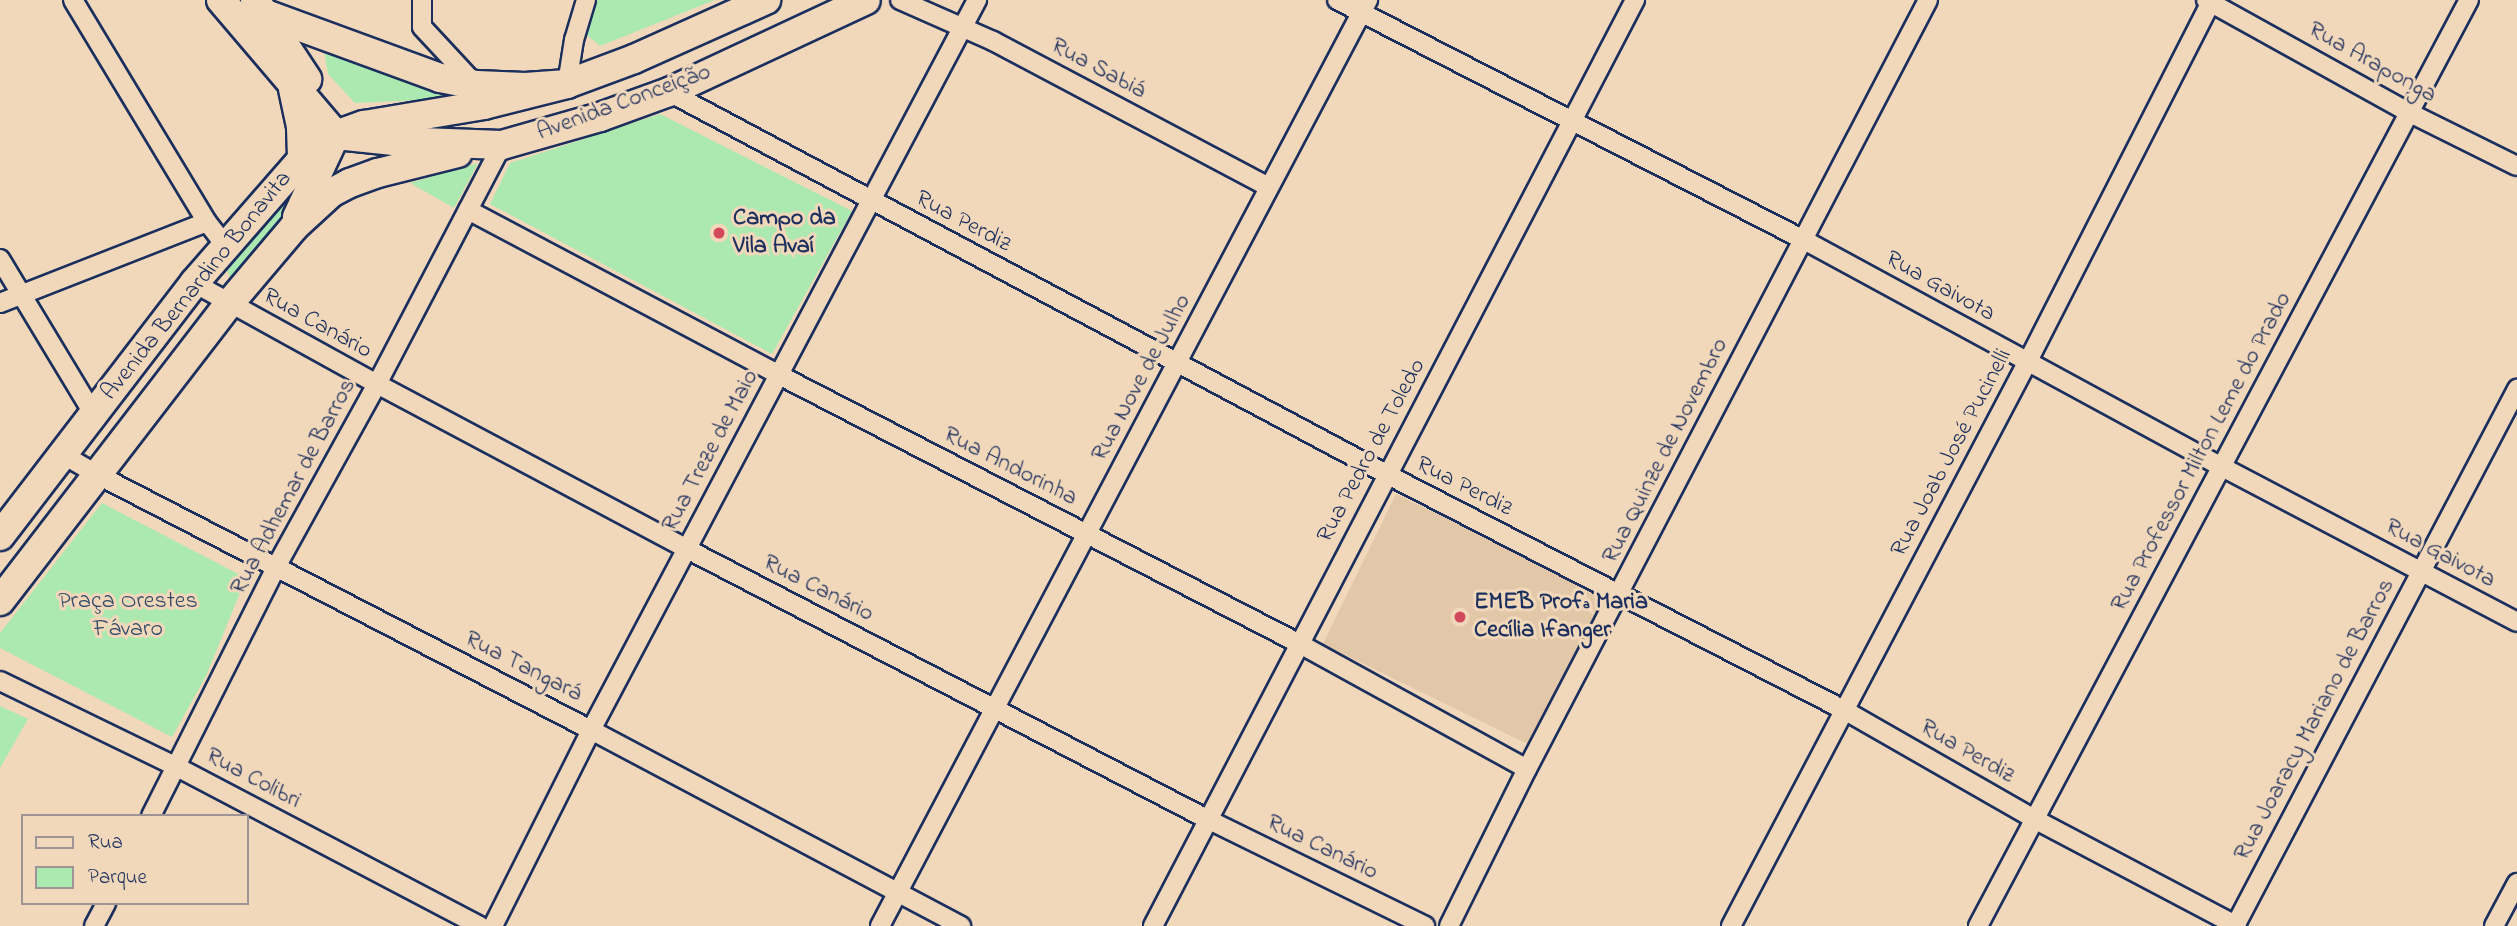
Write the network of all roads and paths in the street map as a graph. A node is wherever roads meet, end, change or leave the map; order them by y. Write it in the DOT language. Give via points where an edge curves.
graph roads {
  1 [pos="73,0"];
  2 [pos="221,0"];
  3 [pos="422,0"];
  4 [pos="586,0"];
  5 [pos="766,0"];
  6 [pos="866,0"];
  7 [pos="900,0"];
  8 [pos="977,0"];
  9 [pos="1337,0"];
  10 [pos="1635,0"];
  11 [pos="1928,0"];
  12 [pos="2469,0"];
  13 [pos="2210,1"];
  14 [pos="1364,6"];
  15 [pos="261,8"];
  16 [pos="962,26"];
  17 [pos="290,80"];
  18 [pos="567,84"];
  19 [pos="477,85"];
  20 [pos="669,92"];
  21 [pos="2410,113"];
  22 [pos="1572,122"];
  23 [pos="336,135"];
  24 [pos="502,145"];
  25 [pos="302,159"];
  26 [pos="2517,166"];
  27 [pos="1269,187"];
  28 [pos="869,201"];
  29 [pos="468,210"];
  30 [pos="207,222"];
  31 [pos="294,227"];
  32 [pos="1802,239"];
  33 [pos="225,245"];
  34 [pos="0,259"];
  35 [pos="194,283"];
  36 [pos="23,295"];
  37 [pos="0,303"];
  38 [pos="229,304"];
  39 [pos="1179,362"];
  40 [pos="2027,363"];
  41 [pos="779,375"];
  42 [pos="377,384"];
  43 [pos="2517,388"];
  44 [pos="93,413"];
  45 [pos="62,454"];
  46 [pos="2222,467"];
  47 [pos="98,475"];
  48 [pos="1388,475"];
  49 [pos="1088,535"];
  50 [pos="0,536"];
  51 [pos="687,549"];
  52 [pos="276,568"];
  53 [pos="2421,572"];
  54 [pos="1619,594"];
  55 [pos="0,601"];
  56 [pos="2517,622"];
  57 [pos="1298,643"];
  58 [pos="0,681"];
  59 [pos="997,709"];
  60 [pos="1843,710"];
  61 [pos="591,730"];
  62 [pos="177,766"];
  63 [pos="1527,769"];
  64 [pos="152,814"];
  65 [pos="1207,819"];
  66 [pos="2036,820"];
  67 [pos="2517,883"];
  68 [pos="897,893"];
  69 [pos="105,905"];
  70 [pos="94,926"];
  71 [pos="480,926"];
  72 [pos="493,926"];
  73 [pos="880,926"];
  74 [pos="961,926"];
  75 [pos="1153,926"];
  76 [pos="1425,926"];
  77 [pos="1449,926"];
  78 [pos="1731,926"];
  79 [pos="1978,926"];
  80 [pos="2236,926"];
  81 [pos="2494,926"];
  1 -- 30 [label="street"];
  2 -- 17 [label="main road"];
  3 -- 19 [label="street" via="422,27"];
  4 -- 18 [label="street"];
  5 -- 18 [label="main road, Avenida Conceição"];
  6 -- 20 [label="main road, Avenida Conceição"];
  7 -- 16 [label="street, Rua Sabiá"];
  8 -- 16 [label="street, Rua Treze de Maio"];
  9 -- 14 [label="street, Rua Gaivota"];
  10 -- 22 [label="street, Rua Pedro de Toledo"];
  11 -- 32 [label="street, Rua Quinze de Novembro"];
  12 -- 21 [label="street, Rua Professor Milton Leme do Prado"];
  13 -- 21 [label="street, Rua Araponga"];
  13 -- 40 [label="street, Rua Joab José Pucinelli"];
  14 -- 22 [label="street, Rua Gaivota"];
  14 -- 27 [label="street, Rua Nove de Julho"];
  15 -- 19 [label="main road, Avenida Conceição" via="396,64"];
  15 -- 23 [label="main road" via="296,59"];
  16 -- 27 [label="street, Rua Sabiá"];
  16 -- 28 [label="street, Rua Treze de Maio"];
  17 -- 23 [label="main road"];
  17 -- 25 [label="main road"];
  18 -- 19 [label="main road, Avenida Conceição"];
  18 -- 23 [label="main road, Avenida Bernardino Bonavita" via="497,102 389,119"];
  20 -- 24 [label="main road, Avenida Conceição"];
  20 -- 28 [label="street, Rua Perdiz"];
  21 -- 26 [label="street, Rua Araponga"];
  21 -- 46 [label="street, Rua Professor Milton Leme do Prado"];
  22 -- 32 [label="street, Rua Gaivota"];
  22 -- 48 [label="street, Rua Pedro de Toledo"];
  23 -- 24 [label="main road, Avenida Conceição"];
  23 -- 25 [label="main road, Avenida Bernardino Bonavita"];
  23 -- 31 [label="main road"];
  24 -- 29 [label="street, Rua Adhemar de Barros"];
  24 -- 31 [label="main road, Avenida Bernardino Bonavita" via="430,159 350,183 331,193"];
  25 -- 33 [label="main road, Avenida Bernardino Bonavita"];
  27 -- 39 [label="street, Rua Nove de Julho"];
  28 -- 39 [label="street, Rua Perdiz"];
  28 -- 41 [label="street, Rua Treze de Maio"];
  29 -- 41 [label="street, Rua Andorinha"];
  29 -- 42 [label="street, Rua Adhemar de Barros"];
  30 -- 33 [label="street"];
  30 -- 36 [label="street"];
  31 -- 38 [label="main road, Avenida Bernardino Bonavita"];
  32 -- 40 [label="street, Rua Gaivota"];
  32 -- 54 [label="street, Rua Quinze de Novembro"];
  33 -- 35 [label="main road, Avenida Bernardino Bonavita"];
  34 -- 36 [label="street"];
  35 -- 38 [label="street, Rua Canário"];
  35 -- 44 [label="main road, Avenida Bernardino Bonavita"];
  36 -- 37 [label="street"];
  36 -- 44 [label="street"];
  38 -- 42 [label="street, Rua Canário"];
  38 -- 47 [label="main road, Avenida Bernardino Bonavita"];
  39 -- 48 [label="street, Rua Perdiz"];
  39 -- 49 [label="street, Rua Nove de Julho"];
  40 -- 46 [label="street, Rua Gaivota"];
  40 -- 60 [label="street, Rua Joab José Pucinelli"];
  41 -- 49 [label="street, Rua Andorinha"];
  41 -- 51 [label="street, Rua Treze de Maio"];
  42 -- 51 [label="street, Rua Canário"];
  42 -- 52 [label="street, Rua Adhemar de Barros"];
  43 -- 53 [label="street, Rua Joaracy Mariano de Barros"];
  44 -- 45 [label="main road, Avenida Bernardino Bonavita"];
  45 -- 47 [label="street, Rua Tangará"];
  45 -- 50 [label="main road, Avenida Bernardino Bonavita"];
  46 -- 53 [label="street, Rua Gaivota"];
  46 -- 66 [label="street, Rua Professor Milton Leme do Prado"];
  47 -- 52 [label="street, Rua Tangará"];
  47 -- 55 [label="main road, Avenida Bernardino Bonavita"];
  48 -- 54 [label="street, Rua Perdiz"];
  48 -- 57 [label="street, Rua Pedro de Toledo"];
  49 -- 57 [label="street, Rua Andorinha"];
  49 -- 59 [label="street, Rua Nove de Julho"];
  51 -- 59 [label="street, Rua Canário"];
  51 -- 61 [label="street, Rua Treze de Maio"];
  52 -- 61 [label="street, Rua Tangará"];
  52 -- 62 [label="street, Rua Adhemar de Barros"];
  53 -- 56 [label="street, Rua Gaivota"];
  53 -- 80 [label="street, Rua Joaracy Mariano de Barros"];
  54 -- 60 [label="street, Rua Perdiz"];
  54 -- 63 [label="street, Rua Quinze de Novembro"];
  57 -- 63 [label="street, Rua Andorinha"];
  57 -- 65 [label="street, Rua Pedro de Toledo"];
  58 -- 62 [label="street, Rua Colibri"];
  59 -- 65 [label="street, Rua Canário"];
  59 -- 68 [label="street, Rua Nove de Julho"];
  60 -- 66 [label="street, Rua Perdiz"];
  60 -- 78 [label="street, Rua Joab José Pucinelli"];
  61 -- 68 [label="street, Rua Tangará"];
  61 -- 72 [label="street, Rua Treze de Maio"];
  62 -- 64 [label="street, Rua Adhemar de Barros"];
  62 -- 71 [label="street, Rua Colibri"];
  63 -- 77 [label="street, Rua Quinze de Novembro"];
  65 -- 75 [label="street, Rua Pedro de Toledo"];
  65 -- 76 [label="street, Rua Canário"];
  66 -- 79 [label="street, Rua Professor Milton Leme do Prado"];
  66 -- 80 [label="street, Rua Perdiz"];
  67 -- 81 [label="street"];
  68 -- 73 [label="street, Rua Nove de Julho"];
  68 -- 74 [label="street, Rua Tangará"];
  69 -- 70 [label="street"];
}
